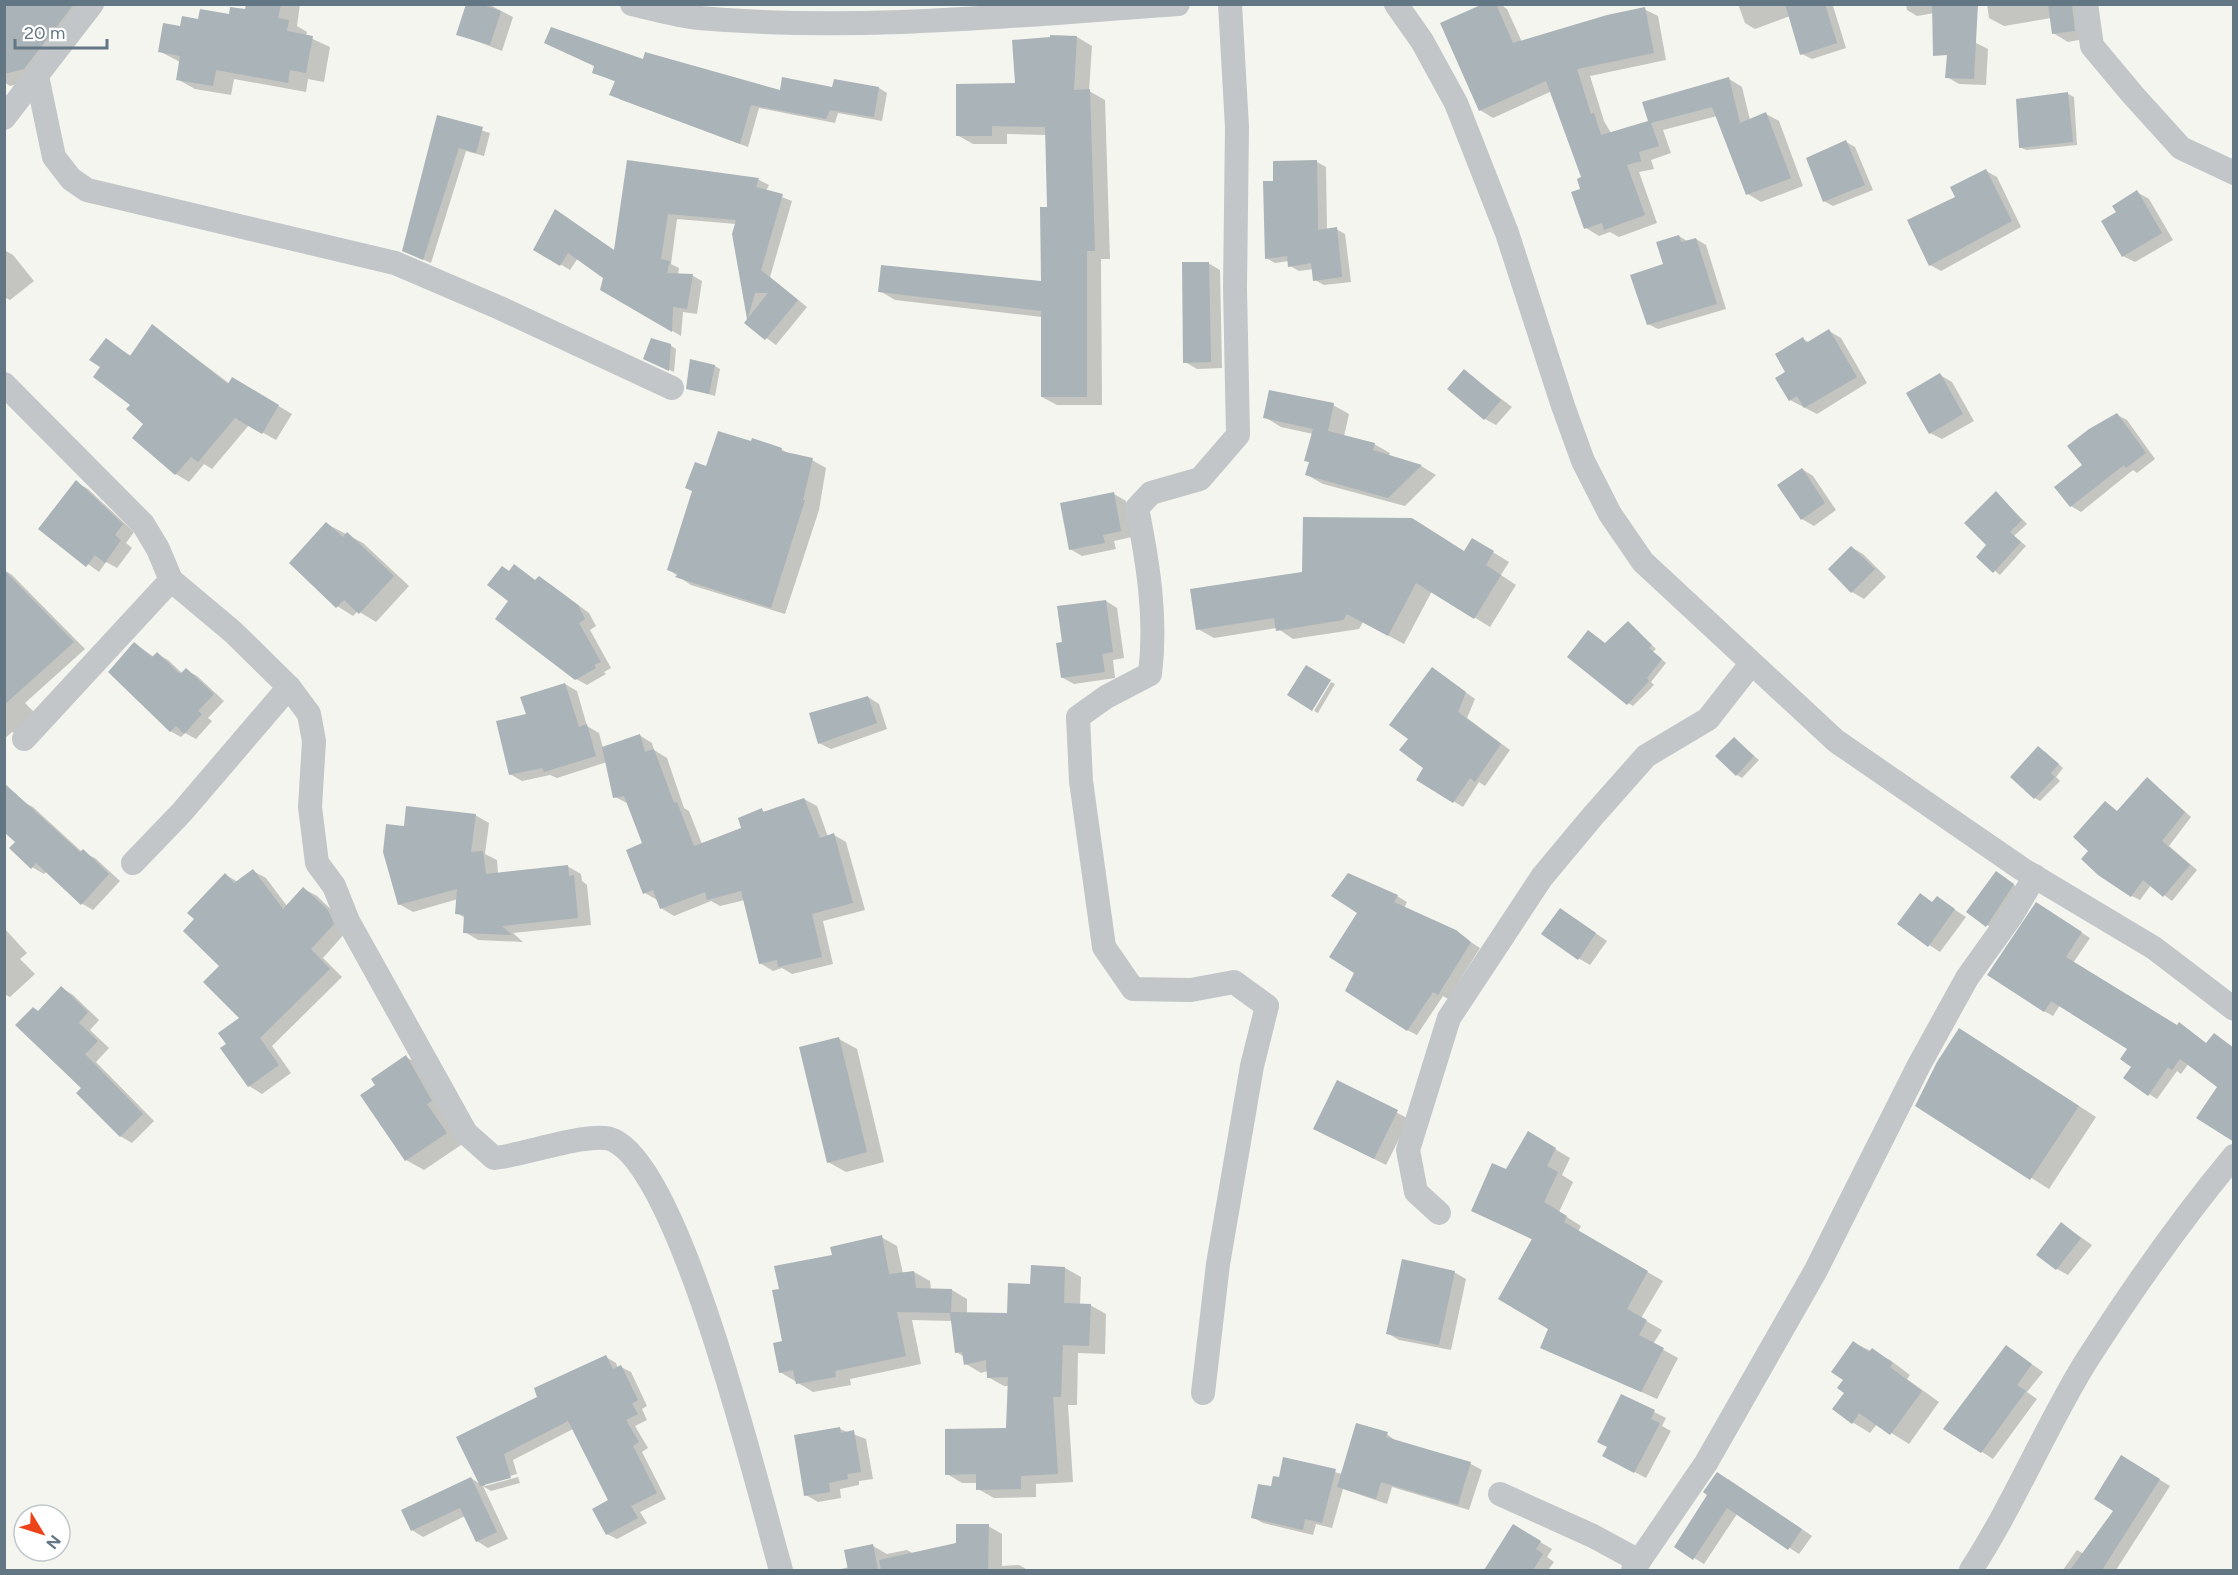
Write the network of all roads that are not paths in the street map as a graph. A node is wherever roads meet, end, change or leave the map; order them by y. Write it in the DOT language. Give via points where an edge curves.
graph roads {
  1 [pos="92,4"];
  2 [pos="632,4"];
  3 [pos="1178,4"];
  4 [pos="1230,4"];
  5 [pos="1396,4"];
  6 [pos="2086,4"];
  7 [pos="37,76"];
  8 [pos="4,118"];
  9 [pos="2234,173"];
  10 [pos="4,384"];
  11 [pos="672,388"];
  12 [pos="171,580"];
  13 [pos="1751,664"];
  14 [pos="289,687"];
  15 [pos="24,739"];
  16 [pos="133,863"];
  17 [pos="2035,876"];
  18 [pos="2234,1009"];
  19 [pos="2234,1156"];
  20 [pos="1438,1213"];
  21 [pos="1203,1393"];
  22 [pos="1500,1494"];
  23 [pos="1636,1566"];
  24 [pos="781,1570"];
  25 [pos="1971,1570"];
  1 -- 7 [label="street"];
  2 -- 3 [label="street" via="698,18 836,23"];
  4 -- 21 [label="street" via="1237,127 1238,435 1200,479 1151,493 1137,508 1148,568 1154,645 1150,674 1078,717 1082,791 1104,947 1133,989 1191,990 1234,982 1267,1006 1252,1066 1220,1253"];
  5 -- 13 [label="street" via="1422,41 1456,103 1507,233 1583,461 1610,514 1643,562"];
  6 -- 9 [label="street" via="2092,46 2133,94 2181,148"];
  7 -- 8 [label="street"];
  7 -- 11 [label="street" via="54,157 71,179 87,190 395,263"];
  10 -- 12 [label="street" via="143,524"];
  12 -- 14 [label="street" via="233,632"];
  12 -- 15 [label="street"];
  13 -- 17 [label="street" via="1836,741"];
  13 -- 20 [label="street" via="1708,718 1646,756 1592,817 1542,877 1449,1018 1408,1150 1416,1192"];
  14 -- 16 [label="street"];
  14 -- 24 [label="street" via="313,726 310,807 317,863 334,886 348,921 466,1132 494,1158 595,1137 611,1139 623,1145 654,1188 704,1303"];
  17 -- 18 [label="street" via="2154,948"];
  17 -- 23 [label="street" via="1962,988 1816,1269 1706,1463"];
  19 -- 25 [label="street" via="2178,1223 2085,1365 2006,1514"];
  22 -- 23 [label="street" via="1593,1536"];
}
